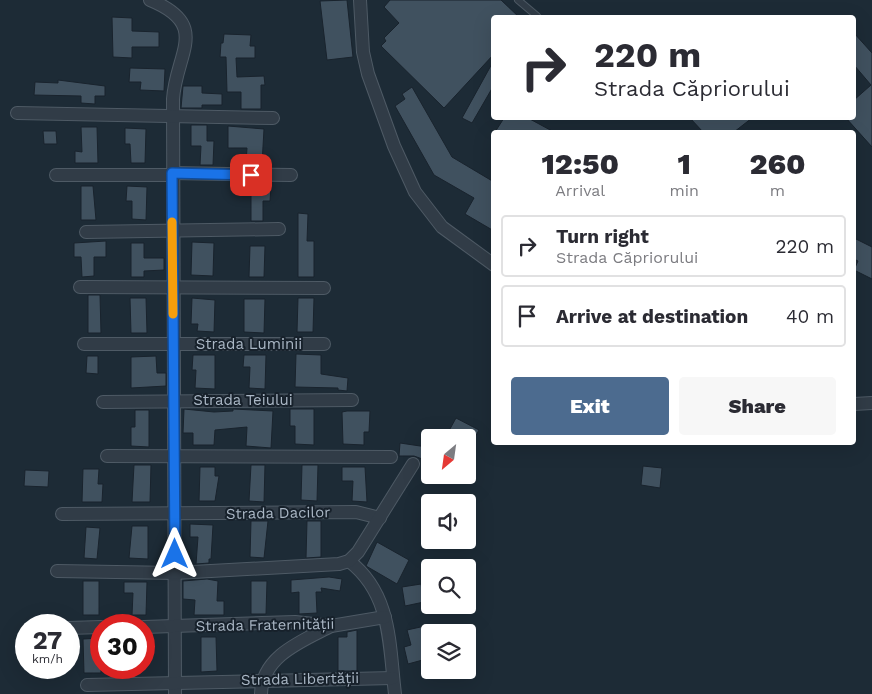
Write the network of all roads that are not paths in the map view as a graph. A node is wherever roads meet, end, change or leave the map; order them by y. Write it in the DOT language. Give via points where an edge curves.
graph roads {
  1 [pos="150,0"];
  2 [pos="360,0"];
  3 [pos="518,0"];
  4 [pos="536,15"];
  5 [pos="17,113"];
  6 [pos="173,116"];
  7 [pos="273,118"];
  8 [pos="172,174"];
  9 [pos="56,175"];
  10 [pos="291,175"];
  11 [pos="279,229"];
  12 [pos="86,232"];
  13 [pos="172,232"];
  14 [pos="491,263"];
  15 [pos="80,288"];
  16 [pos="173,288"];
  17 [pos="324,288"];
  18 [pos="84,344"];
  19 [pos="324,344"];
  20 [pos="174,345"];
  21 [pos="174,400"];
  22 [pos="352,400"];
  23 [pos="103,402"];
  24 [pos="872,403"];
  25 [pos="856,404"];
  26 [pos="107,456"];
  27 [pos="174,457"];
  28 [pos="390,457"];
  29 [pos="413,464"];
  30 [pos="62,514"];
  31 [pos="175,514"];
  32 [pos="380,518"];
  33 [pos="349,561"];
  34 [pos="57,571"];
  35 [pos="175,573"];
  36 [pos="385,617"];
  37 [pos="331,626"];
  38 [pos="155,627"];
  39 [pos="175,627"];
  40 [pos="393,678"];
  41 [pos="264,679"];
  42 [pos="87,685"];
  43 [pos="175,688"];
  44 [pos="261,694"];
  45 [pos="395,694"];
  1 -- 6 [label="street" via="178,16 186,35 174,83"];
  2 -- 14 [label="street" via="362,52 368,74 415,192 442,227"];
  3 -- 4 [label="lane"];
  5 -- 6 [label="street"];
  6 -- 7 [label="street"];
  6 -- 8 [label="street"];
  8 -- 9 [label="street"];
  8 -- 10 [label="street"];
  8 -- 13 [label="street"];
  11 -- 13 [label="street"];
  12 -- 13 [label="street"];
  13 -- 16 [label="street"];
  15 -- 16 [label="street"];
  16 -- 17 [label="street"];
  16 -- 20 [label="street"];
  18 -- 20 [label="street, Strada Luminii"];
  19 -- 20 [label="street, Strada Luminii"];
  20 -- 21 [label="street"];
  21 -- 22 [label="street, Strada Teiului"];
  21 -- 23 [label="street, Strada Teiului"];
  21 -- 27 [label="street"];
  24 -- 25 [label="street"];
  26 -- 27 [label="street"];
  27 -- 28 [label="street"];
  27 -- 31 [label="street"];
  29 -- 32 [label="street"];
  30 -- 31 [label="street, Strada Dacilor"];
  31 -- 32 [label="street, Strada Dacilor" via="356,512"];
  31 -- 35 [label="street"];
  32 -- 33 [label="street"];
  33 -- 35 [label="street"];
  33 -- 36 [label="street" via="375,588"];
  34 -- 35 [label="street"];
  35 -- 39 [label="street"];
  36 -- 37 [label="street, Strada Fraternității"];
  36 -- 40 [label="street"];
  37 -- 39 [label="street, Strada Fraternității" via="295,622"];
  37 -- 41 [label="street" via="280,655"];
  38 -- 39 [label="street, Strada Fraternității"];
  39 -- 43 [label="street"];
  40 -- 41 [label="street, Strada Libertății"];
  40 -- 45 [label="street"];
  41 -- 43 [label="street, Strada Libertății"];
  41 -- 44 [label="street"];
  42 -- 43 [label="street, Strada Libertății"];
}
